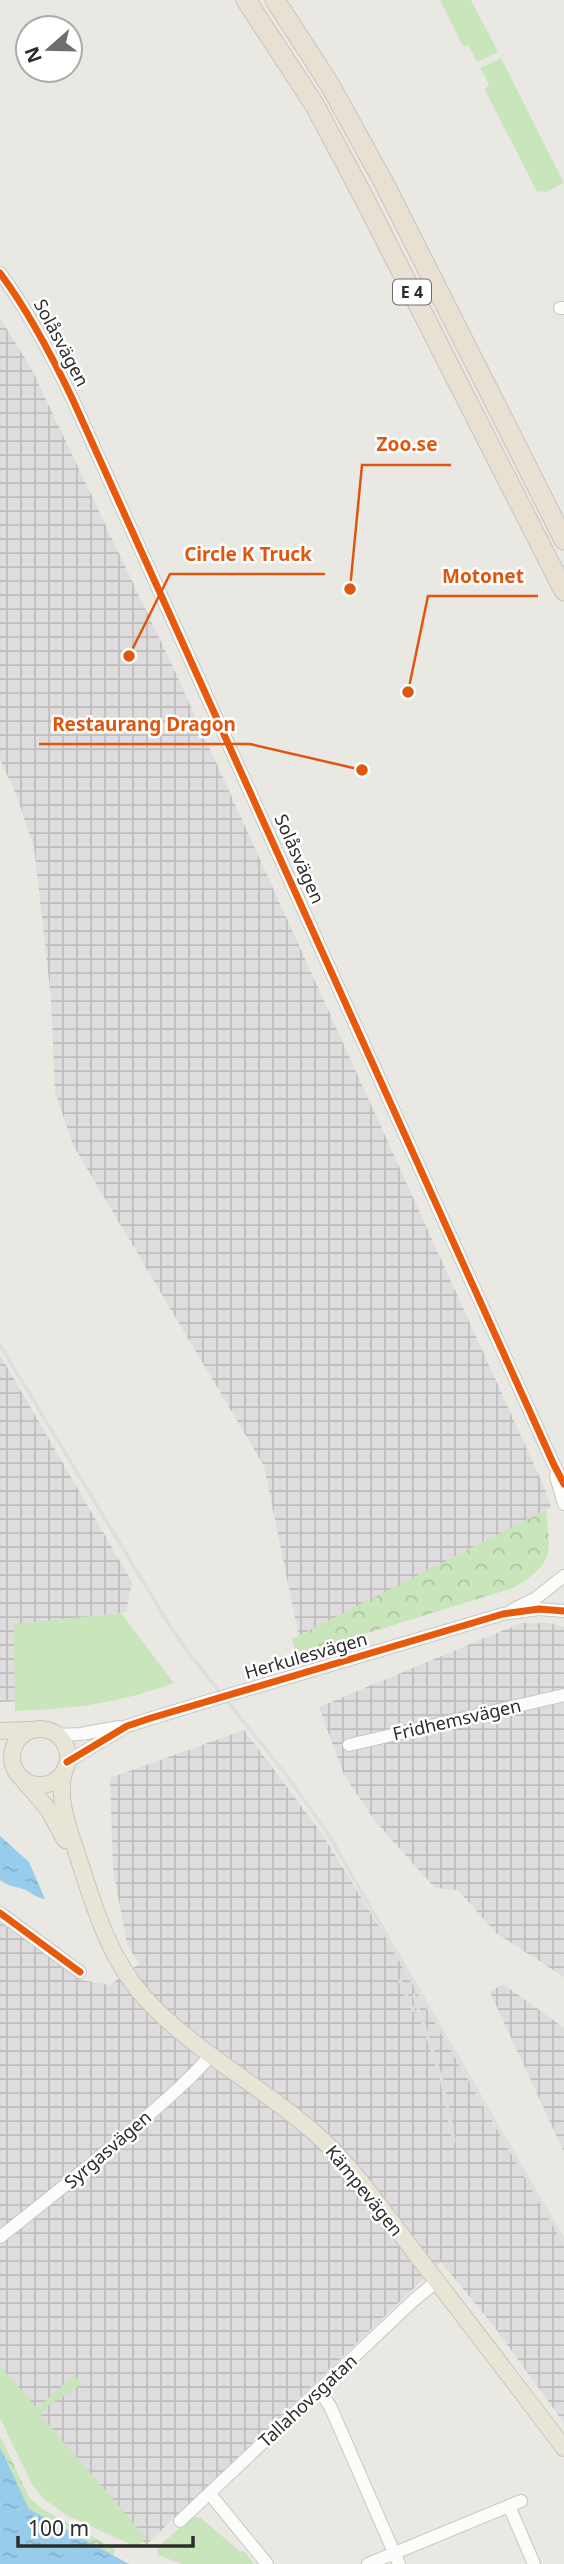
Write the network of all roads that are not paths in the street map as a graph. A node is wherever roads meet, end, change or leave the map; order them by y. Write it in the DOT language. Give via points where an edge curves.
graph roads {
  1 [pos="246,0"];
  2 [pos="275,0"];
  3 [pos="0,273"];
  4 [pos="564,540"];
  5 [pos="564,591"];
  6 [pos="554,1465"];
  7 [pos="564,1484"];
  8 [pos="564,1504"];
  9 [pos="564,1576"];
  10 [pos="564,1611"];
  11 [pos="503,1614"];
  12 [pos="564,1695"];
  13 [pos="127,1726"];
  14 [pos="30,1730"];
  15 [pos="0,1731"];
  16 [pos="58,1735"];
  17 [pos="349,1745"];
  18 [pos="6,1761"];
  19 [pos="66,1767"];
  20 [pos="23,1780"];
  21 [pos="90,1896"];
  22 [pos="0,1913"];
  23 [pos="80,1972"];
  24 [pos="210,2056"];
  25 [pos="0,2237"];
  26 [pos="437,2281"];
  27 [pos="320,2390"];
  28 [pos="564,2448"];
  29 [pos="210,2494"];
  30 [pos="180,2521"];
  31 [pos="397,2558"];
  32 [pos="267,2564"];
  33 [pos="368,2564"];
  34 [pos="534,2564"];
  1 -- 5 [label="highway, E 4" via="308,94 363,196"];
  2 -- 4 [label="highway, E 4" via="330,85 385,185"];
  3 -- 6 [label="street, Solåsvägen" via="23,303 72,398"];
  6 -- 7 [label="street, Solåsvägen"];
  6 -- 8 [label="street, Solåsvägen"];
  9 -- 11 [label="street, Herkulesvägen" via="536,1598"];
  10 -- 11 [label="street, Herkulesvägen"];
  11 -- 13 [label="street, Herkulesvägen, bridge"];
  12 -- 17 [label="street, Fridhemsvägen"];
  13 -- 16 [label="street, Herkulesvägen"];
  13 -- 19 [label="street, Herkulesvägen"];
  14 -- 15 [label="main road"];
  14 -- 16 [label="main road" via="45,1729"];
  14 -- 18 [label="main road" via="16,1740"];
  16 -- 19 [label="main road" via="67,1749"];
  18 -- 20 [label="main road"];
  19 -- 20 [label="main road" via="58,1778 41,1785"];
  19 -- 21 [label="main road, Kämpevägen" via="62,1802"];
  20 -- 21 [label="main road, Kämpevägen" via="60,1828"];
  21 -- 24 [label="main road, Kämpevägen" via="113,1951 142,1995"];
  22 -- 23 [label="street"];
  24 -- 25 [label="street, Syrgasvägen" via="65,2187"];
  24 -- 26 [label="main road, Kämpevägen" via="328,2144"];
  26 -- 27 [label="street, Tallahovsgatan"];
  26 -- 28 [label="main road, Kämpevägen"];
  27 -- 29 [label="street, Tallahovsgatan"];
  27 -- 31 [label="street"];
  29 -- 30 [label="street, Tallahovsgatan"];
  29 -- 32 [label="street"];
  31 -- 33 [label="street"];
  31 -- 34 [label="street" via="515,2503"];
}
